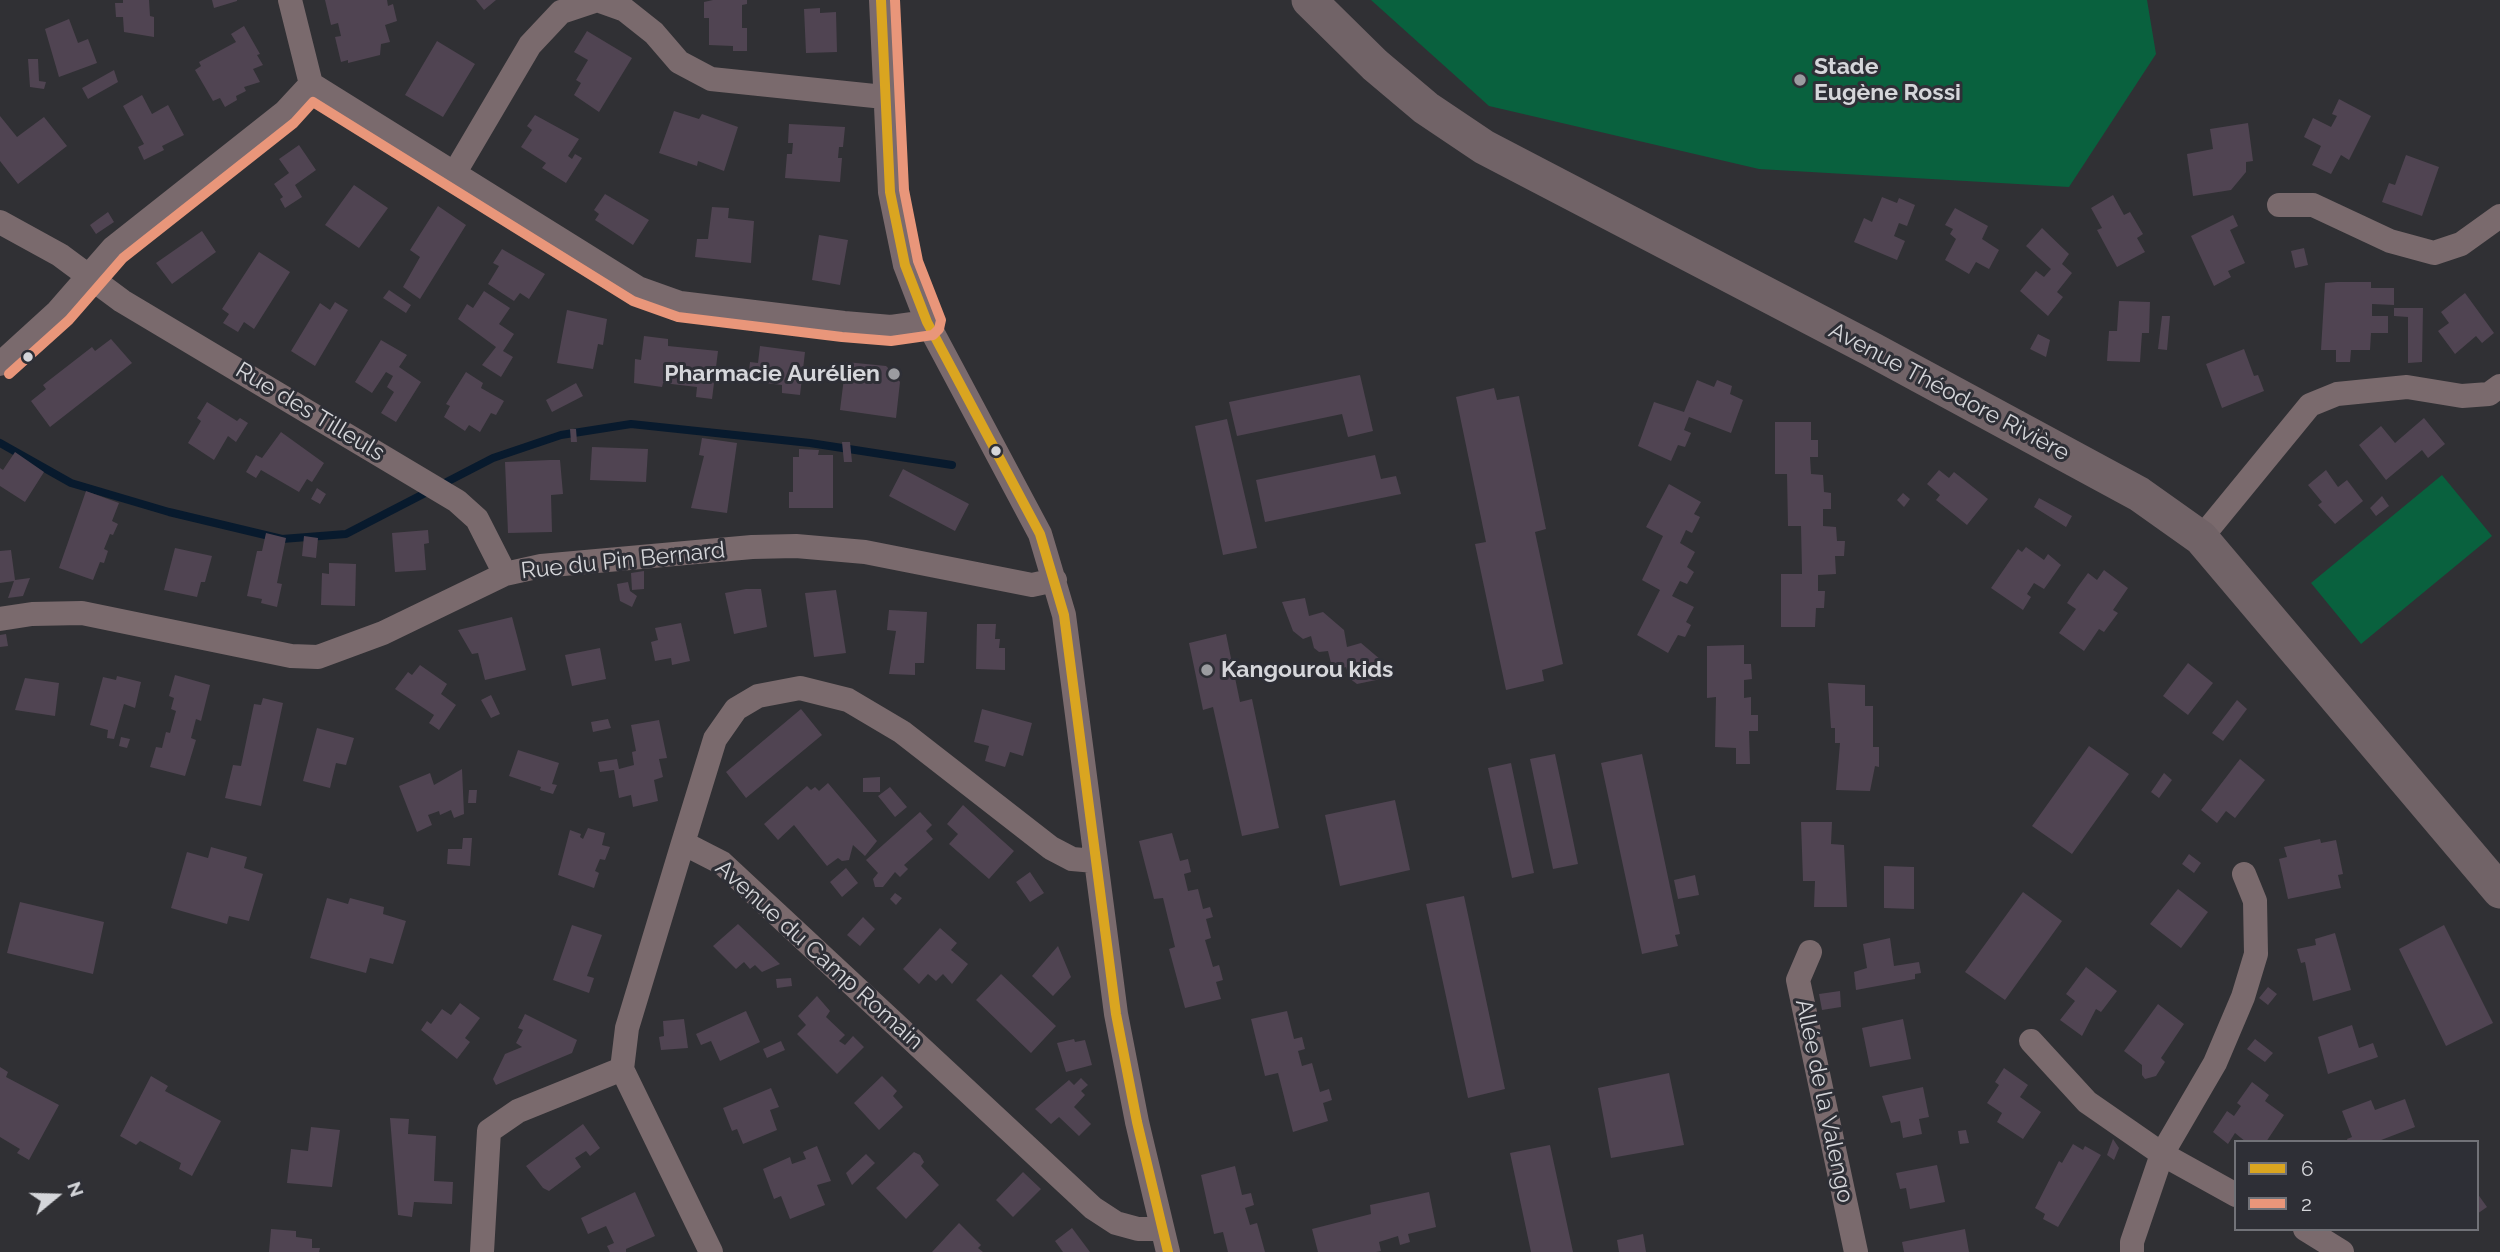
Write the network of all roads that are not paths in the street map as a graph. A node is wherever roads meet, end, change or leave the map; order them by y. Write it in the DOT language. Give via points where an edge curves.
graph roads {
  1 [pos="289,0"];
  2 [pos="881,0"];
  3 [pos="1310,0"];
  4 [pos="311,84"];
  5 [pos="884,97"];
  6 [pos="454,174"];
  7 [pos="2279,205"];
  8 [pos="2500,216"];
  9 [pos="0,222"];
  10 [pos="88,275"];
  11 [pos="927,322"];
  12 [pos="0,364"];
  13 [pos="2500,386"];
  14 [pos="2201,538"];
  15 [pos="505,574"];
  16 [pos="1055,580"];
  17 [pos="0,620"];
  18 [pos="683,843"];
  19 [pos="1095,861"];
  20 [pos="2244,874"];
  21 [pos="2500,891"];
  22 [pos="1810,952"];
  23 [pos="2031,1041"];
  24 [pos="622,1069"];
  25 [pos="2162,1154"];
  26 [pos="2234,1194"];
  27 [pos="2308,1231"];
  28 [pos="1165,1240"];
  29 [pos="482,1252"];
  30 [pos="711,1252"];
  31 [pos="1856,1252"];
  32 [pos="2132,1252"];
  33 [pos="2342,1252"];
  1 -- 4 [label="street"];
  2 -- 5 [label="street"];
  3 -- 14 [label="main road, Avenue Théodore Rivière" via="1375,65 1426,108 1484,147 2139,494"];
  4 -- 6 [label="street"];
  4 -- 10 [label="street" via="285,112 113,248"];
  5 -- 6 [label="street" via="711,79 679,62 654,33 625,10 597,0 561,12 530,44"];
  5 -- 11 [label="street" via="890,192 905,265"];
  6 -- 11 [label="street" via="638,288 680,303 891,327"];
  7 -- 8 [label="street" via="2313,205 2390,242 2434,253 2461,244"];
  9 -- 10 [label="street, Rue des Tilleuls"];
  10 -- 12 [label="street" via="58,311"];
  10 -- 15 [label="street, Rue des Tilleuls" via="122,300 457,501 477,519"];
  11 -- 16 [label="street" via="1040,534"];
  13 -- 14 [label="street" via="2489,394 2462,396 2407,387 2337,394 2310,405"];
  14 -- 21 [label="main road, Avenue Théodore Rivière"];
  15 -- 16 [label="street, Rue du Pin Bernard" via="541,566 796,546 864,552 1032,586"];
  15 -- 17 [label="street, Rue du Pin Bernard" via="383,633 318,657 292,656 82,613"];
  16 -- 19 [label="street" via="1068,641"];
  18 -- 19 [label="street" via="715,739 736,709 758,696 800,688 859,706 902,732 1051,848 1072,859"];
  18 -- 24 [label="street" via="627,1028"];
  18 -- 28 [label="street, Avenue du Camp Romain" via="722,863 1093,1208 1116,1223"];
  19 -- 28 [label="street" via="1116,1014"];
  20 -- 25 [label="street" via="2255,901 2256,954 2216,1063"];
  22 -- 31 [label="street, Allée de la Valengo" via="1798,980"];
  23 -- 25 [label="street" via="2087,1102"];
  24 -- 29 [label="street" via="518,1111 489,1131"];
  24 -- 30 [label="street"];
  25 -- 26 [label="street"];
  25 -- 32 [label="street"];
  27 -- 33 [label="street"];
}
